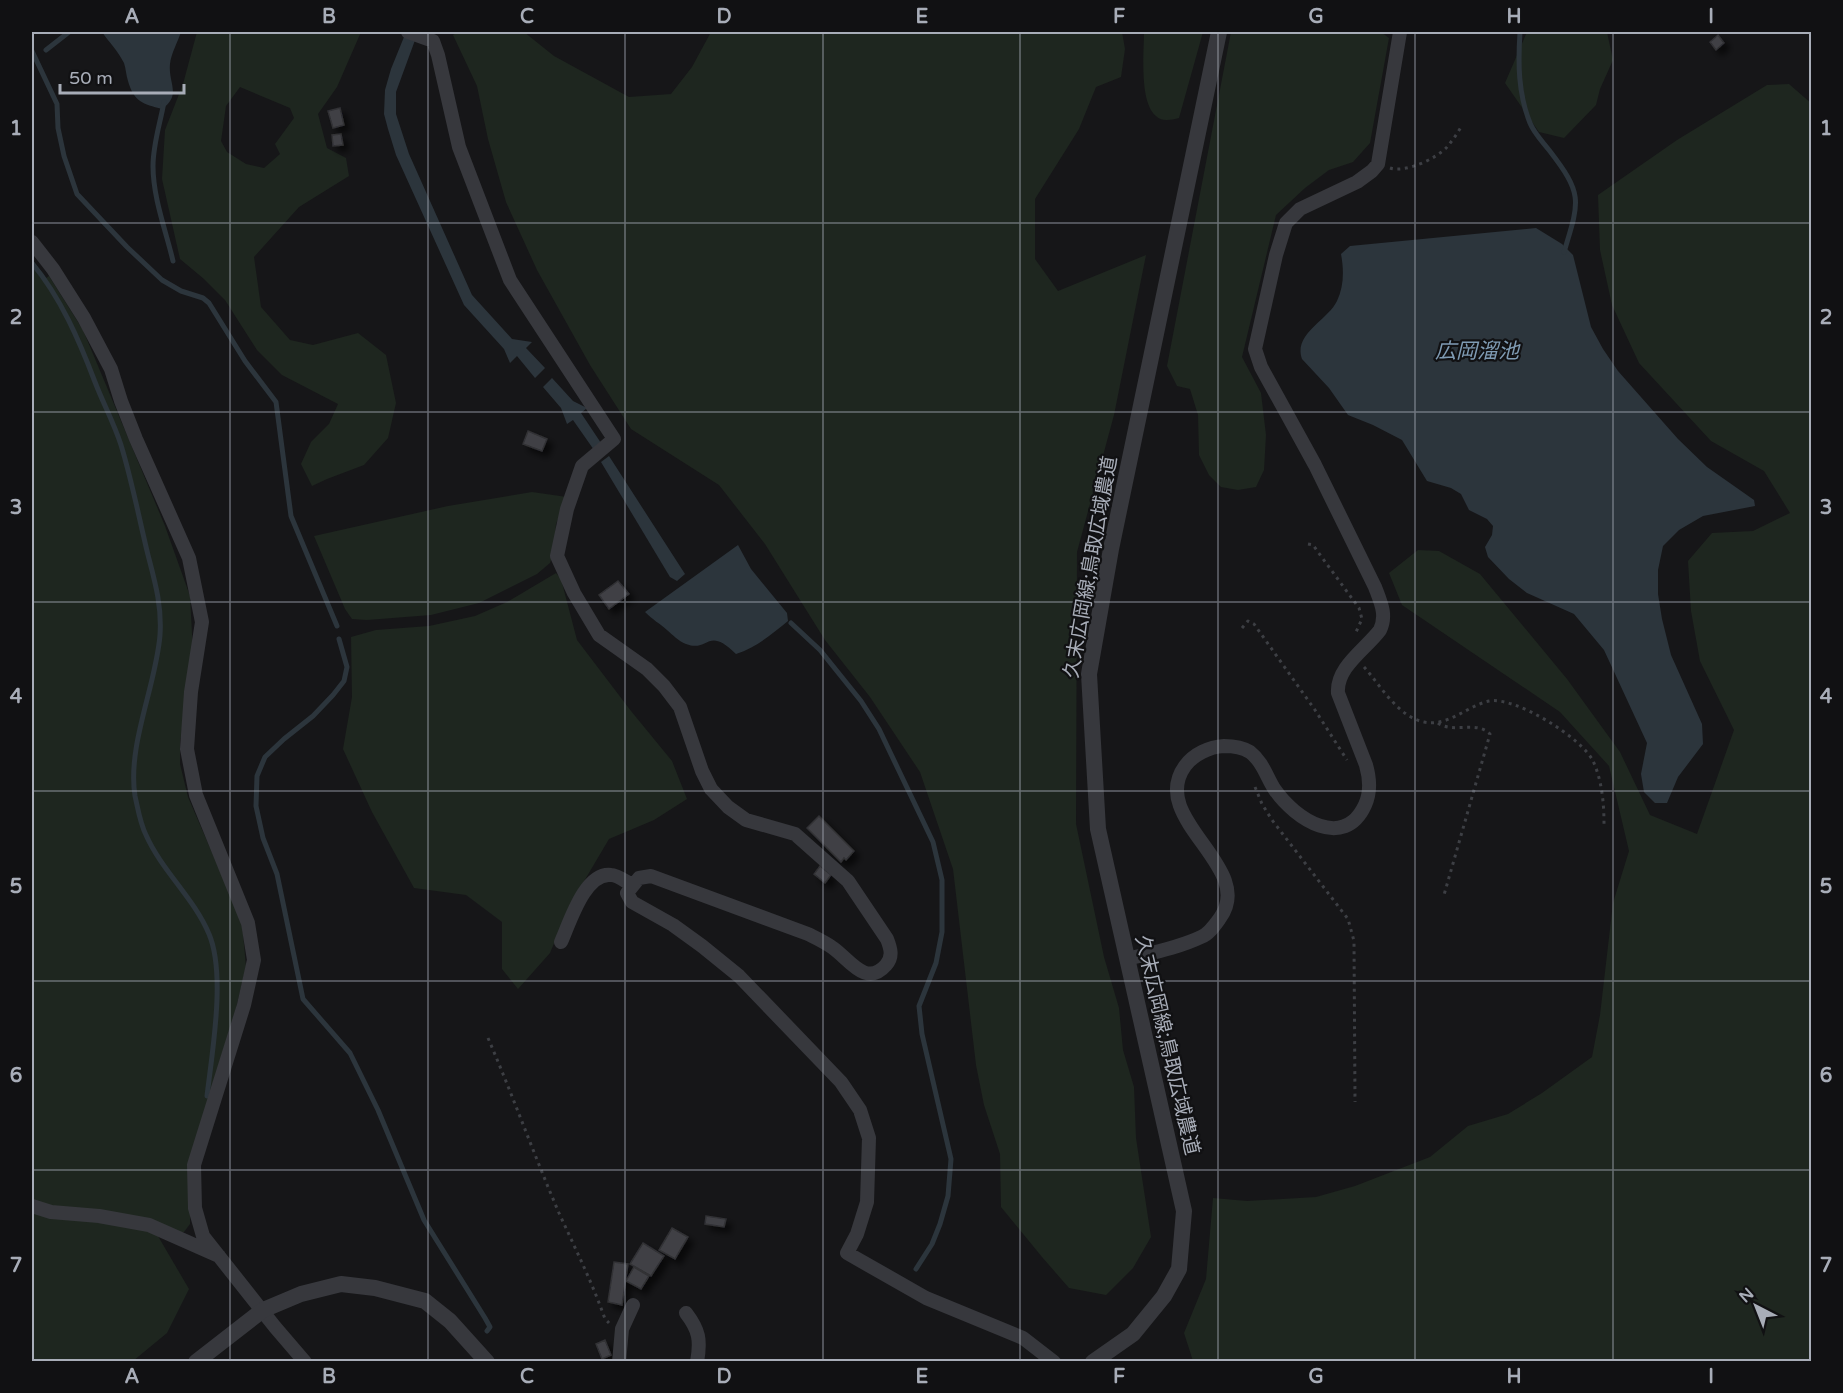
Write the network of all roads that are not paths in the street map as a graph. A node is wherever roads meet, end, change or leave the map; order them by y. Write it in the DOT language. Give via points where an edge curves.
graph roads {
  1 [pos="408,32"];
  2 [pos="1219,32"];
  3 [pos="1400,32"];
  4 [pos="32,242"];
  5 [pos="632,885"];
  6 [pos="561,942"];
  7 [pos="1127,959"];
  8 [pos="32,1206"];
  9 [pos="220,1257"];
  10 [pos="633,1305"];
  11 [pos="262,1310"];
  12 [pos="686,1313"];
  13 [pos="196,1362"];
  14 [pos="305,1362"];
  15 [pos="487,1362"];
  16 [pos="619,1362"];
  17 [pos="697,1362"];
  18 [pos="1054,1362"];
  19 [pos="1094,1362"];
  1 -- 5 [label="street" via="433,41 459,147 510,280 614,439 582,466 567,509 556,556 574,593 598,635 647,669 680,707 711,789 747,820 795,834 848,881 887,939 890,960 876,973 860,972 832,947 808,934 651,876 639,878"];
  2 -- 7 [label="street, 久末広岡線;鳥取広域農道" via="1113,537 1089,674 1098,829"];
  3 -- 7 [label="street" via="1378,164 1365,177 1300,209 1286,223 1255,349 1382,606 1380,630 1340,677 1338,693 1366,765 1368,798 1353,823 1343,828 1325,828 1287,804 1245,749 1218,746 1188,762 1178,778 1179,802 1228,886 1223,914 1203,937"];
  4 -- 9 [label="street" via="54,269 111,369 136,439 189,558 202,622 187,749 196,795 248,923 254,960 242,1013 194,1165 199,1225"];
  5 -- 6 [label="street" via="614,874 602,875 589,884"];
  5 -- 18 [label="street" via="627,893 632,902 673,925 739,976 841,1082 860,1110 869,1138 867,1202 847,1253 927,1298 1023,1338"];
  7 -- 19 [label="street, 久末広岡線;鳥取広域農道" via="1184,1210 1179,1269 1164,1296 1133,1334"];
  8 -- 9 [label="street" via="149,1225"];
  9 -- 11 [label="street"];
  10 -- 16 [label="street" via="622,1329"];
  11 -- 13 [label="street"];
  11 -- 14 [label="street"];
  11 -- 15 [label="street" via="301,1294 341,1284 375,1288 425,1302 450,1321"];
  12 -- 17 [label="street" via="699,1335"];
}
